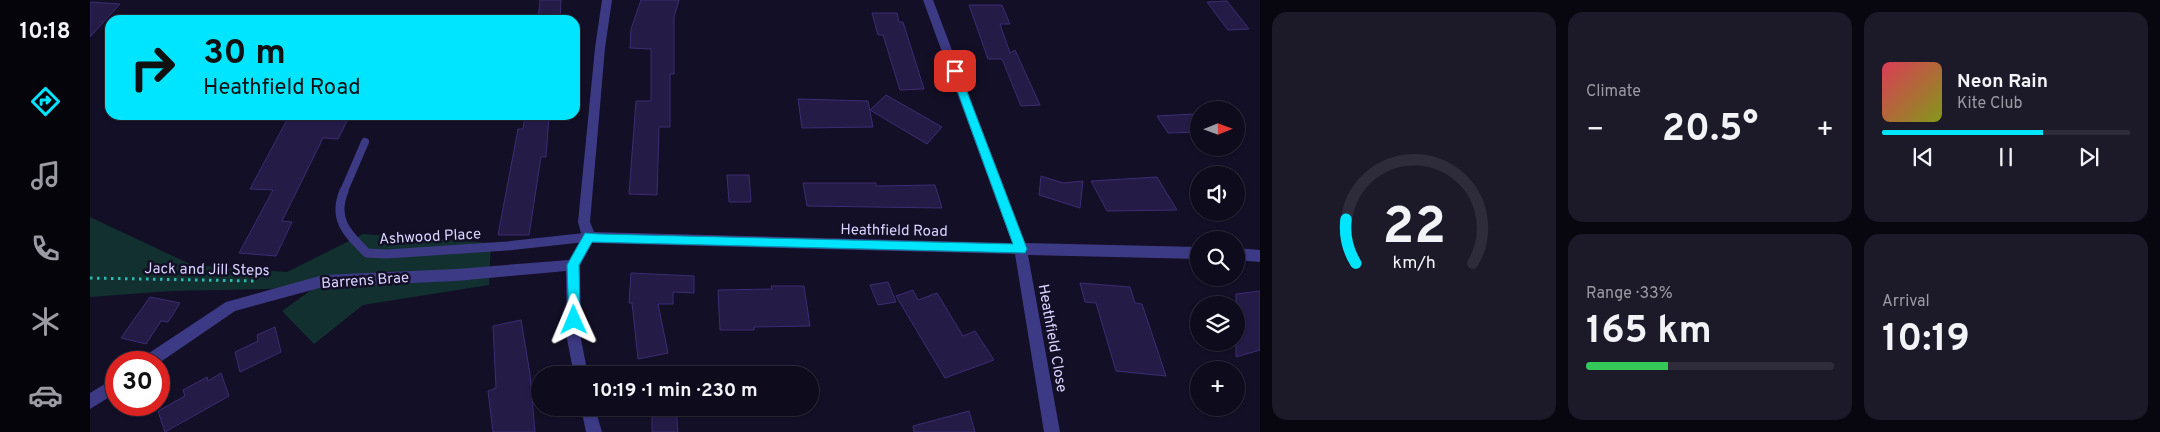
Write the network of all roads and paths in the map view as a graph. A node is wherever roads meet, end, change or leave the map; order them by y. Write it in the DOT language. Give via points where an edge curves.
graph roads {
  1 [pos="607,0"];
  2 [pos="928,0"];
  3 [pos="365,142"];
  4 [pos="589,237"];
  5 [pos="1021,249"];
  6 [pos="1190,254"];
  7 [pos="1245,255"];
  8 [pos="1260,256"];
  9 [pos="573,265"];
  10 [pos="90,278"];
  11 [pos="256,281"];
  12 [pos="164,351"];
  13 [pos="579,366"];
  14 [pos="105,392"];
  15 [pos="90,402"];
  16 [pos="590,416"];
  17 [pos="594,432"];
  18 [pos="1052,432"];
  1 -- 4 [label="street" via="584,222"];
  2 -- 5 [label="street, Heathfield Close"];
  3 -- 4 [label="lane, Ashwood Place" via="339,203 343,228 367,253 507,246"];
  4 -- 5 [label="street, Heathfield Road"];
  4 -- 9 [label="street"];
  5 -- 6 [label="street, Heathfield Road"];
  5 -- 18 [label="street, Heathfield Close"];
  7 -- 8 [label="street"];
  9 -- 12 [label="street, Barrens Brae" via="456,275 323,281 231,306"];
  9 -- 13 [label="street" via="574,338"];
  10 -- 11 [label="path, Jack and Jill Steps"];
  14 -- 15 [label="street"];
  16 -- 17 [label="street"];
}
